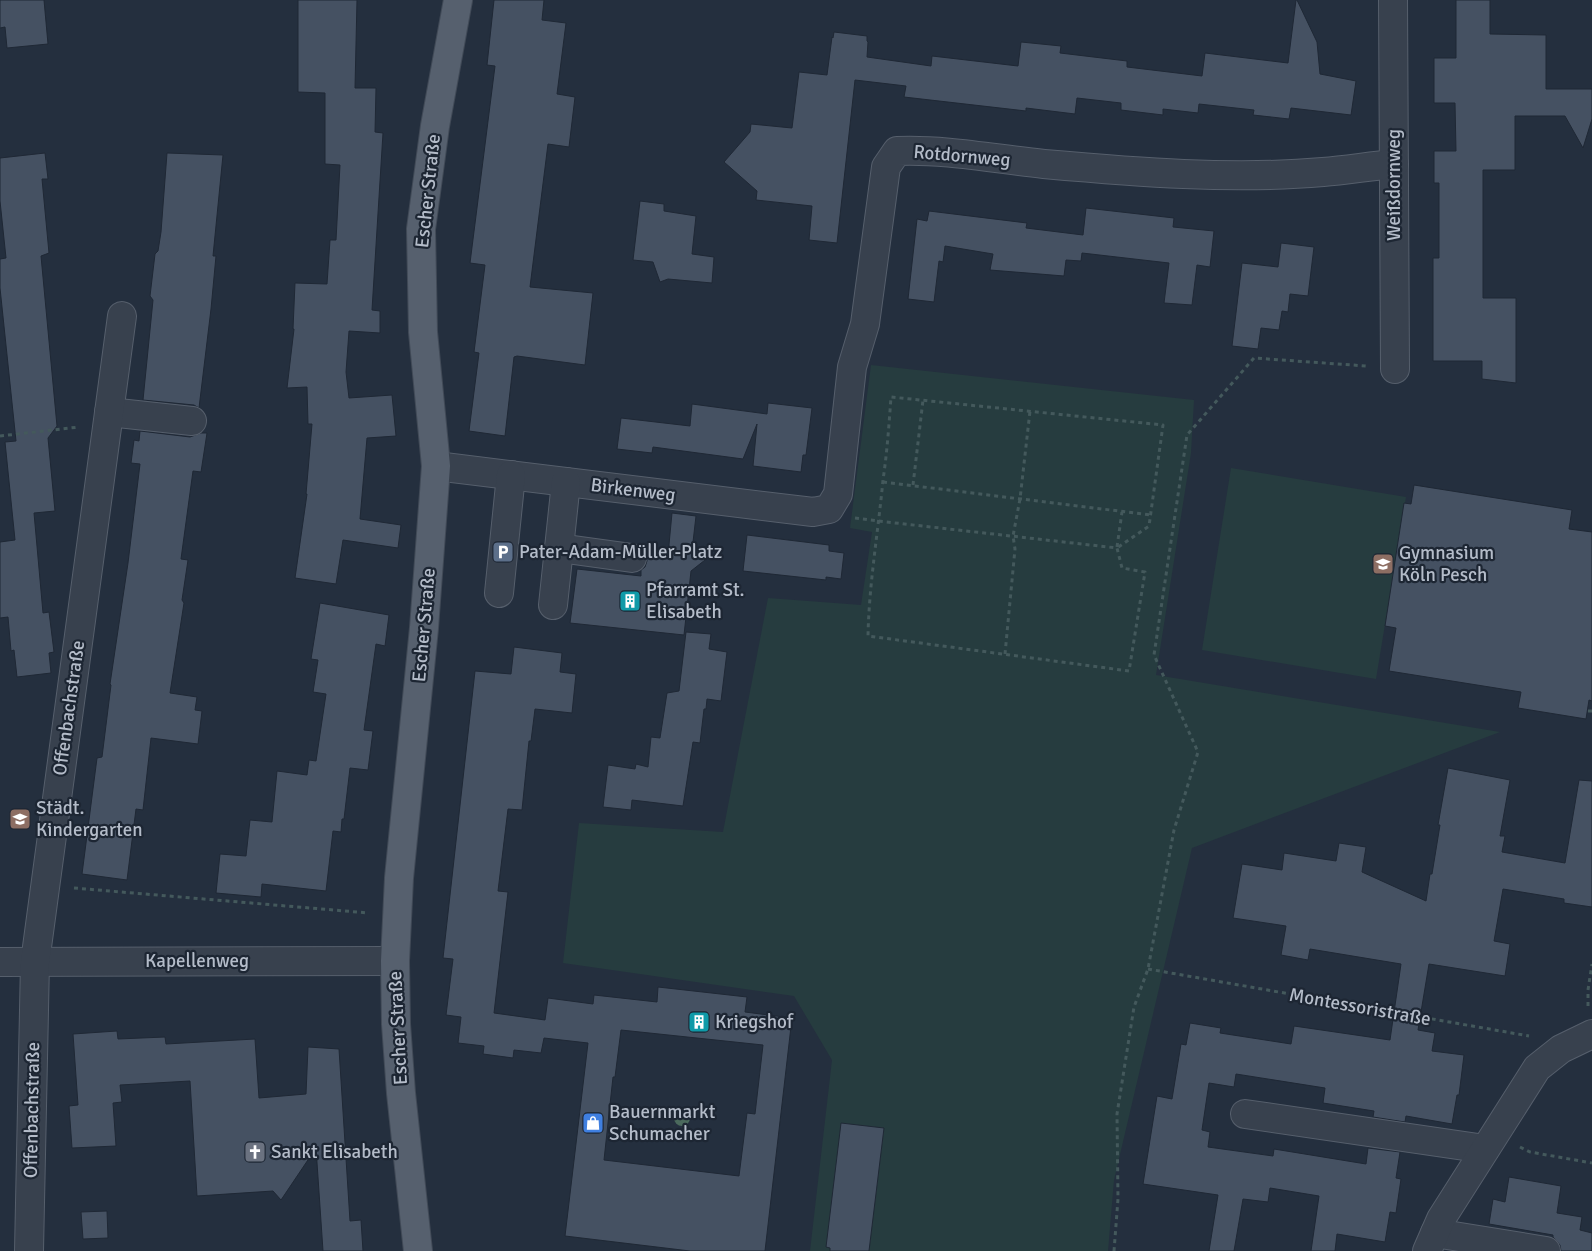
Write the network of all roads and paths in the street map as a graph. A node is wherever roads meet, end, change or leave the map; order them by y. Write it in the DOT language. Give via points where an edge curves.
graph roads {
  1 [pos="458,0"];
  2 [pos="1393,0"];
  3 [pos="1394,164"];
  4 [pos="122,316"];
  5 [pos="1395,369"];
  6 [pos="922,400"];
  7 [pos="1030,410"];
  8 [pos="108,418"];
  9 [pos="192,421"];
  10 [pos="0,436"];
  11 [pos="436,466"];
  12 [pos="511,475"];
  13 [pos="566,482"];
  14 [pos="883,482"];
  15 [pos="913,485"];
  16 [pos="1020,499"];
  17 [pos="829,509"];
  18 [pos="1122,512"];
  19 [pos="1151,516"];
  20 [pos="878,521"];
  21 [pos="1013,536"];
  22 [pos="559,548"];
  23 [pos="1117,548"];
  24 [pos="632,558"];
  25 [pos="499,592"];
  26 [pos="553,605"];
  27 [pos="1006,654"];
  28 [pos="46,886"];
  29 [pos="398,915"];
  30 [pos="395,961"];
  31 [pos="0,962"];
  32 [pos="35,962"];
  33 [pos="1592,964"];
  34 [pos="1148,969"];
  35 [pos="1584,1038"];
  36 [pos="1245,1114"];
  37 [pos="1490,1142"];
  38 [pos="1592,1163"];
  39 [pos="1431,1242"];
  40 [pos="30,1251"];
  41 [pos="418,1251"];
  42 [pos="1114,1251"];
  43 [pos="1546,1251"];
  1 -- 11 [label="main road, Escher Straße" via="435,126 421,229 423,332"];
  2 -- 3 [label="street, Weißdornweg"];
  3 -- 5 [label="street, Weißdornweg"];
  3 -- 17 [label="street, Rotdornweg" via="1256,175 1178,173 1044,164 920,150 897,151 886,167 865,324 852,367 838,494"];
  4 -- 8 [label="street, Offenbachstraße"];
  5 -- 34 [label="path" via="1254,358 1187,435 1154,655 1198,752 1174,830"];
  6 -- 7 [label="path"];
  6 -- 14 [label="path" via="891,397"];
  6 -- 15 [label="path"];
  7 -- 16 [label="path"];
  7 -- 19 [label="path" via="1163,425"];
  8 -- 9 [label="street"];
  8 -- 10 [label="path"];
  8 -- 28 [label="street, Offenbachstraße"];
  11 -- 12 [label="street, Birkenweg"];
  11 -- 29 [label="main road, Escher Straße"];
  12 -- 13 [label="street, Birkenweg"];
  12 -- 25 [label="street"];
  13 -- 17 [label="street, Birkenweg" via="813,512"];
  13 -- 22 [label="street"];
  14 -- 15 [label="path"];
  14 -- 20 [label="path"];
  15 -- 16 [label="path"];
  16 -- 18 [label="path"];
  16 -- 21 [label="path"];
  17 -- 20 [label="path" via="851,518"];
  18 -- 19 [label="path"];
  18 -- 23 [label="path"];
  19 -- 23 [label="path" via="1149,526"];
  20 -- 21 [label="path"];
  20 -- 27 [label="path" via="868,636"];
  21 -- 23 [label="path"];
  21 -- 27 [label="path" via="1015,549"];
  22 -- 24 [label="street"];
  22 -- 26 [label="street"];
  23 -- 27 [label="path" via="1122,568 1145,572 1129,671"];
  28 -- 29 [label="path"];
  28 -- 32 [label="street, Offenbachstraße"];
  29 -- 30 [label="main road, Escher Straße"];
  30 -- 32 [label="street, Kapellenweg"];
  30 -- 41 [label="main road, Escher Straße" via="401,1093"];
  31 -- 32 [label="street, Kapellenweg"];
  32 -- 40 [label="street, Offenbachstraße"];
  33 -- 35 [label="path"];
  34 -- 35 [label="path, Montessoristraße"];
  34 -- 42 [label="path" via="1134,1007 1117,1114 1118,1200"];
  35 -- 37 [label="street" via="1561,1049 1537,1068"];
  36 -- 37 [label="street"];
  37 -- 38 [label="path"];
  37 -- 39 [label="street" via="1441,1218"];
  39 -- 43 [label="street"];
}
